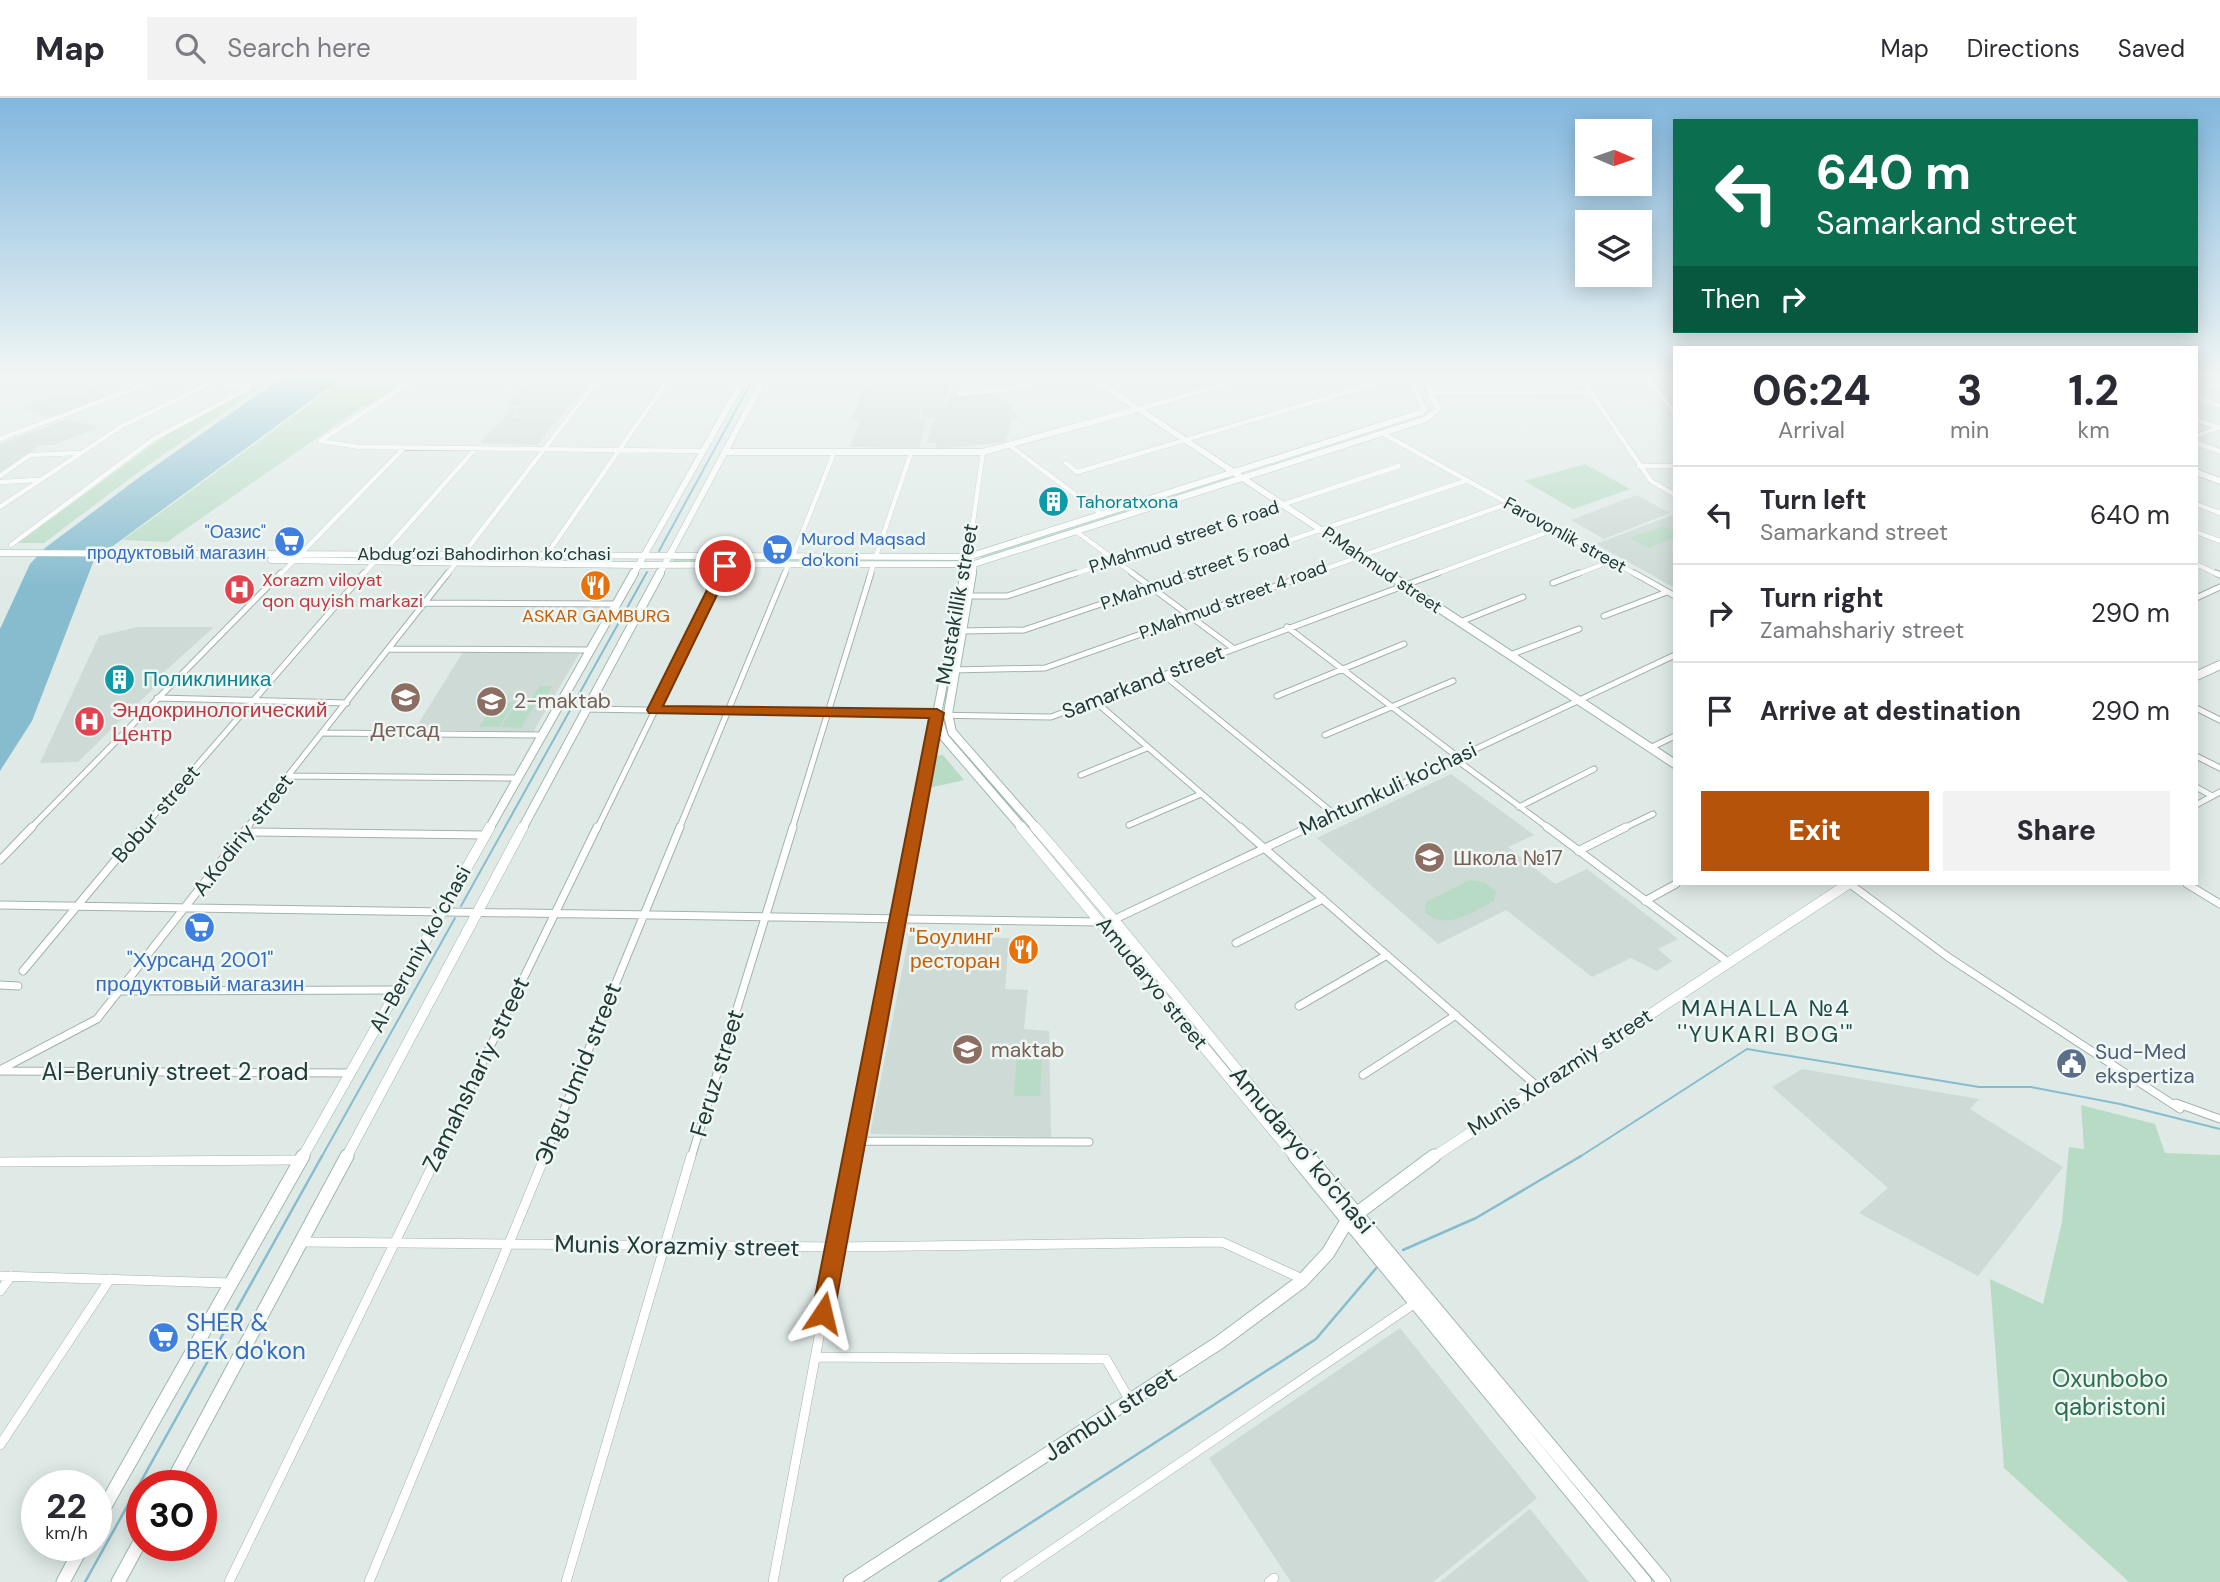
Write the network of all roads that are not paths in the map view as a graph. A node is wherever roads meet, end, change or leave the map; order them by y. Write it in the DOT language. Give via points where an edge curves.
graph roads {
  1 [pos="92,446"];
  2 [pos="144,446"];
  3 [pos="354,446"];
  4 [pos="547,446"];
  5 [pos="623,446"];
  6 [pos="705,446"];
  7 [pos="729,446"];
  8 [pos="1008,446"];
  9 [pos="1009,446"];
  10 [pos="1165,446"];
  11 [pos="1195,446"];
  12 [pos="1312,446"];
  13 [pos="1341,446"];
  14 [pos="1405,446"];
  15 [pos="1626,446"];
  16 [pos="404,448"];
  17 [pos="476,449"];
  18 [pos="545,449"];
  19 [pos="620,450"];
  20 [pos="702,451"];
  21 [pos="81,453"];
  22 [pos="725,453"];
  23 [pos="834,453"];
  24 [pos="911,453"];
  25 [pos="982,453"];
  26 [pos="1066,463"];
  27 [pos="1399,466"];
  28 [pos="1639,466"];
  29 [pos="1673,466"];
  30 [pos="1233,471"];
  31 [pos="2198,474"];
  32 [pos="0,476"];
  33 [pos="1244,478"];
  34 [pos="39,480"];
  35 [pos="1465,481"];
  36 [pos="0,482"];
  37 [pos="2220,482"];
  38 [pos="1673,494"];
  39 [pos="1285,504"];
  40 [pos="1507,504"];
  41 [pos="2198,505"];
  42 [pos="0,507"];
  43 [pos="1100,513"];
  44 [pos="2220,513"];
  45 [pos="1321,529"];
  46 [pos="1553,530"];
  47 [pos="1077,532"];
  48 [pos="2198,533"];
  49 [pos="2220,541"];
  50 [pos="11,545"];
  51 [pos="302,552"];
  52 [pos="383,553"];
  53 [pos="464,553"];
  54 [pos="0,554"];
  55 [pos="547,554"];
  56 [pos="122,555"];
  57 [pos="642,555"];
  58 [pos="669,555"];
  59 [pos="1360,555"];
  60 [pos="793,556"];
  61 [pos="876,556"];
  62 [pos="1115,561"];
  63 [pos="1611,561"];
  64 [pos="293,562"];
  65 [pos="970,562"];
  66 [pos="373,563"];
  67 [pos="456,563"];
  68 [pos="636,565"];
  69 [pos="663,565"];
  70 [pos="725,566"];
  71 [pos="788,566"];
  72 [pos="873,566"];
  73 [pos="2198,566"];
  74 [pos="2220,575"];
  75 [pos="1553,583"];
  76 [pos="1405,585"];
  77 [pos="1149,587"];
  78 [pos="2220,587"];
  79 [pos="1667,592"];
  80 [pos="1673,595"];
  81 [pos="968,596"];
  82 [pos="1523,597"];
  83 [pos="2198,597"];
  84 [pos="425,603"];
  85 [pos="614,604"];
  86 [pos="1189,616"];
  87 [pos="1604,616"];
  88 [pos="1460,622"];
  89 [pos="1287,627"];
  90 [pos="1579,629"];
  91 [pos="962,631"];
  92 [pos="1404,643"];
  93 [pos="389,649"];
  94 [pos="589,649"];
  95 [pos="1233,649"];
  96 [pos="1510,656"];
  97 [pos="1673,656"];
  98 [pos="2220,665"];
  99 [pos="1342,668"];
  100 [pos="953,670"];
  101 [pos="1164,675"];
  102 [pos="2198,675"];
  103 [pos="1453,681"];
  104 [pos="1277,695"];
  105 [pos="157,698"];
  106 [pos="1577,699"];
  107 [pos="254,701"];
  108 [pos="1096,702"];
  109 [pos="347,703"];
  110 [pos="1394,707"];
  111 [pos="586,709"];
  112 [pos="2198,709"];
  113 [pos="654,710"];
  114 [pos="727,711"];
  115 [pos="827,713"];
  116 [pos="943,714"];
  117 [pos="2220,720"];
  118 [pos="323,733"];
  119 [pos="541,735"];
  120 [pos="1325,735"];
  121 [pos="1673,737"];
  122 [pos="1147,748"];
  123 [pos="1650,748"];
  124 [pos="2198,757"];
  125 [pos="1456,758"];
  126 [pos="1673,763"];
  127 [pos="2220,768"];
  128 [pos="1594,769"];
  129 [pos="1081,775"];
  130 [pos="289,776"];
  131 [pos="516,778"];
  132 [pos="2198,789"];
  133 [pos="2220,792"];
  134 [pos="1201,794"];
  135 [pos="2212,796"];
  136 [pos="2198,804"];
  137 [pos="1519,807"];
  138 [pos="1334,814"];
  139 [pos="1653,814"];
  140 [pos="1129,825"];
  141 [pos="245,832"];
  142 [pos="484,835"];
  143 [pos="1264,847"];
  144 [pos="1578,851"];
  145 [pos="0,860"];
  146 [pos="1674,885"];
  147 [pos="1847,885"];
  148 [pos="1850,885"];
  149 [pos="2189,885"];
  150 [pos="1322,899"];
  151 [pos="1645,901"];
  152 [pos="2220,904"];
  153 [pos="0,905"];
  154 [pos="73,908"];
  155 [pos="184,909"];
  156 [pos="440,912"];
  157 [pos="477,912"];
  158 [pos="555,914"];
  159 [pos="643,915"];
  160 [pos="764,918"];
  161 [pos="896,920"];
  162 [pos="1116,920"];
  163 [pos="1102,922"];
  164 [pos="1236,943"];
  165 [pos="1387,955"];
  166 [pos="1728,962"];
  167 [pos="23,971"];
  168 [pos="1980,979"];
  169 [pos="0,985"];
  170 [pos="18,986"];
  171 [pos="397,990"];
  172 [pos="119,991"];
  173 [pos="1299,1006"];
  174 [pos="1456,1015"];
  175 [pos="0,1070"];
  176 [pos="350,1073"];
  177 [pos="1363,1075"];
  178 [pos="1539,1088"];
  179 [pos="2180,1109"];
  180 [pos="2220,1119"];
  181 [pos="855,1141"];
  182 [pos="1089,1142"];
  183 [pos="300,1160"];
  184 [pos="0,1161"];
  185 [pos="1351,1217"];
  186 [pos="300,1242"];
  187 [pos="393,1243"];
  188 [pos="508,1244"];
  189 [pos="664,1245"];
  190 [pos="835,1247"];
  191 [pos="0,1276"];
  192 [pos="11,1276"];
  193 [pos="1298,1277"];
  194 [pos="110,1279"];
  195 [pos="232,1283"];
  196 [pos="0,1291"];
  197 [pos="1415,1303"];
  198 [pos="815,1357"];
  199 [pos="1130,1402"];
  200 [pos="0,1445"];
  201 [pos="179,1470"];
  202 [pos="112,1494"];
  203 [pos="74,1561"];
  204 [pos="129,1561"];
  205 [pos="63,1582"];
  206 [pos="118,1582"];
  207 [pos="229,1582"];
  208 [pos="369,1582"];
  209 [pos="566,1582"];
  210 [pos="773,1582"];
  211 [pos="850,1582"];
  212 [pos="1005,1582"];
  213 [pos="1645,1582"];
  214 [pos="1664,1582"];
  1 -- 21 [label="street"];
  2 -- 50 [label="street"];
  3 -- 16 [label="street"];
  4 -- 18 [label="street"];
  5 -- 19 [label="street"];
  6 -- 20 [label="main road, Al-Beruniy ko’chasi"];
  7 -- 22 [label="main road, Al-Beruniy ko’chasi"];
  8 -- 25 [label="main road"];
  9 -- 43 [label="street"];
  10 -- 26 [label="street" via="1077,472"];
  11 -- 30 [label="main road, P.Mahmud street"];
  12 -- 30 [label="main road, Abdug’ozi Bahodirhon ko’chasi"];
  13 -- 33 [label="main road, Abdug’ozi Bahodirhon ko’chasi"];
  14 -- 35 [label="street, Farovonlik street"];
  15 -- 28 [label="street"];
  16 -- 17 [label="street"];
  16 -- 51 [label="street"];
  17 -- 18 [label="street"];
  17 -- 52 [label="street"];
  18 -- 19 [label="street"];
  18 -- 53 [label="street"];
  19 -- 20 [label="street"];
  19 -- 55 [label="street"];
  20 -- 57 [label="main road, Al-Beruniy ko’chasi"];
  21 -- 32 [label="street" via="30,455"];
  21 -- 34 [label="street"];
  22 -- 23 [label="main road"];
  22 -- 58 [label="main road, Al-Beruniy ko’chasi"];
  23 -- 24 [label="main road"];
  23 -- 60 [label="street"];
  24 -- 25 [label="main road"];
  24 -- 61 [label="street"];
  25 -- 65 [label="street, Mustakillik street"];
  27 -- 39 [label="street, P.Mahmud street 6 road"];
  28 -- 29 [label="street"];
  28 -- 38 [label="street" via="1651,481"];
  30 -- 33 [label="main road, P.Mahmud street"];
  30 -- 43 [label="main road, Abdug’ozi Bahodirhon ko’chasi"];
  31 -- 37 [label="main road"];
  33 -- 39 [label="street, P.Mahmud street"];
  33 -- 47 [label="main road, Abdug’ozi Bahodirhon ko’chasi"];
  34 -- 36 [label="street"];
  34 -- 42 [label="street"];
  35 -- 40 [label="street, Farovonlik street"];
  35 -- 45 [label="street, P.Mahmud street 5 road"];
  39 -- 45 [label="street, P.Mahmud street"];
  39 -- 62 [label="street, P.Mahmud street 6 road"];
  40 -- 46 [label="street, Farovonlik street"];
  40 -- 59 [label="street, P.Mahmud street 4 road"];
  41 -- 44 [label="street"];
  43 -- 65 [label="main road, Abdug’ozi Bahodirhon ko’chasi"];
  45 -- 59 [label="street, P.Mahmud street"];
  45 -- 77 [label="street, P.Mahmud street 5 road"];
  46 -- 63 [label="street, Farovonlik street"];
  46 -- 76 [label="street, Samarkand street"];
  47 -- 62 [label="street"];
  47 -- 65 [label="main road, Abdug’ozi Bahodirhon ko’chasi"];
  48 -- 49 [label="street"];
  51 -- 52 [label="main road, Abdug’ozi Bahodirhon ko’chasi"];
  51 -- 56 [label="main road, Abdug’ozi Bahodirhon ko’chasi"];
  51 -- 64 [label="street"];
  52 -- 53 [label="main road, Abdug’ozi Bahodirhon ko’chasi"];
  53 -- 55 [label="main road, Abdug’ozi Bahodirhon ko’chasi"];
  54 -- 56 [label="main road, Abdug’ozi Bahodirhon ko’chasi"];
  55 -- 57 [label="main road, Abdug’ozi Bahodirhon ko’chasi"];
  56 -- 64 [label="main road, Abdug’ozi Bahodirhon ko’chasi"];
  57 -- 58 [label="main road, Abdug’ozi Bahodirhon ko’chasi"];
  57 -- 68 [label="main road, Al-Beruniy ko’chasi"];
  58 -- 60 [label="main road, Abdug’ozi Bahodirhon ko’chasi"];
  58 -- 69 [label="main road, Al-Beruniy ko’chasi"];
  59 -- 76 [label="street, P.Mahmud street"];
  59 -- 86 [label="street, P.Mahmud street 4 road"];
  60 -- 61 [label="main road, Abdug’ozi Bahodirhon ko’chasi"];
  61 -- 65 [label="main road, Abdug’ozi Bahodirhon ko’chasi"];
  62 -- 77 [label="street"];
  62 -- 81 [label="street, P.Mahmud street 6 road" via="1007,596"];
  63 -- 75 [label="street"];
  63 -- 79 [label="street, Farovonlik street"];
  64 -- 66 [label="main road, Abdug’ozi Bahodirhon ko’chasi"];
  64 -- 105 [label="street"];
  65 -- 72 [label="main road, Abdug’ozi Bahodirhon ko’chasi"];
  65 -- 81 [label="main road, Mustakillik street"];
  65 -- 116 [label="main road, Mustakillik street"];
  66 -- 67 [label="main road, Abdug’ozi Bahodirhon ko’chasi"];
  66 -- 107 [label="street, Bobur street"];
  67 -- 68 [label="main road, Abdug’ozi Bahodirhon ko’chasi"];
  67 -- 84 [label="street, A.Kodiriy street"];
  68 -- 69 [label="main road, Abdug’ozi Bahodirhon ko’chasi"];
  68 -- 85 [label="main road, Al-Beruniy ko’chasi"];
  69 -- 70 [label="main road, Abdug’ozi Bahodirhon ko’chasi"];
  69 -- 111 [label="main road, Al-Beruniy ko’chasi"];
  70 -- 71 [label="main road, Abdug’ozi Bahodirhon ko’chasi"];
  70 -- 113 [label="street, Zamahshariy street"];
  71 -- 72 [label="main road, Abdug’ozi Bahodirhon ko’chasi"];
  71 -- 114 [label="street, Эhgu Umid street"];
  72 -- 115 [label="street, Feruz street"];
  73 -- 74 [label="street"];
  76 -- 88 [label="street, P.Mahmud street"];
  76 -- 89 [label="street, Samarkand street"];
  77 -- 86 [label="street"];
  77 -- 91 [label="street, P.Mahmud street 5 road" via="1024,630"];
  78 -- 83 [label="street"];
  79 -- 80 [label="street, Farovonlik street"];
  79 -- 87 [label="street"];
  81 -- 91 [label="main road, Mustakillik street"];
  82 -- 88 [label="street"];
  84 -- 85 [label="street"];
  84 -- 93 [label="street, A.Kodiriy street"];
  85 -- 94 [label="main road, Al-Beruniy ko’chasi"];
  86 -- 95 [label="street"];
  86 -- 100 [label="street, P.Mahmud street 4 road" via="1045,668"];
  88 -- 96 [label="street, P.Mahmud street"];
  89 -- 95 [label="street, Samarkand street"];
  89 -- 99 [label="street"];
  90 -- 96 [label="street"];
  91 -- 100 [label="main road, Mustakillik street"];
  92 -- 99 [label="street"];
  93 -- 94 [label="street"];
  93 -- 109 [label="street, A.Kodiriy street"];
  94 -- 119 [label="main road, Al-Beruniy ko’chasi"];
  95 -- 101 [label="street, Samarkand street"];
  96 -- 106 [label="street, P.Mahmud street"];
  97 -- 106 [label="street, Mahtumkuli ko'chasi"];
  98 -- 102 [label="main road"];
  99 -- 104 [label="street"];
  99 -- 110 [label="street"];
  100 -- 116 [label="main road, Mustakillik street"];
  101 -- 108 [label="street, Samarkand street"];
  101 -- 138 [label="street"];
  103 -- 110 [label="street"];
  105 -- 107 [label="street"];
  105 -- 145 [label="street"];
  106 -- 123 [label="street, P.Mahmud street"];
  106 -- 125 [label="street, Mahtumkuli ko'chasi"];
  107 -- 109 [label="street"];
  107 -- 154 [label="street, Bobur street"];
  108 -- 116 [label="street, Samarkand street" via="1051,717"];
  108 -- 122 [label="street"];
  109 -- 118 [label="street, A.Kodiriy street"];
  110 -- 120 [label="street"];
  110 -- 125 [label="street"];
  111 -- 113 [label="street, Samarkand street"];
  111 -- 157 [label="main road, Al-Beruniy ko’chasi"];
  112 -- 117 [label="street"];
  113 -- 114 [label="street, Samarkand street"];
  113 -- 158 [label="street, Zamahshariy street"];
  114 -- 115 [label="street, Samarkand street"];
  114 -- 159 [label="street, Эhgu Umid street"];
  115 -- 116 [label="street, Samarkand street"];
  115 -- 160 [label="street, Feruz street"];
  116 -- 161 [label="street, Mustakillik street"];
  116 -- 162 [label="main road, Amudaryo' ko'chasi" via="952,732"];
  116 -- 163 [label="main road, Amudaryo street" via="944,737"];
  118 -- 119 [label="street"];
  118 -- 130 [label="street, A.Kodiriy street"];
  119 -- 131 [label="main road, Al-Beruniy ko’chasi"];
  121 -- 123 [label="street"];
  122 -- 129 [label="street"];
  122 -- 134 [label="street"];
  123 -- 126 [label="street, P.Mahmud street"];
  124 -- 127 [label="street"];
  125 -- 137 [label="street"];
  125 -- 138 [label="street, Mahtumkuli ko'chasi"];
  128 -- 137 [label="street"];
  130 -- 131 [label="street"];
  130 -- 141 [label="street, A.Kodiriy street"];
  131 -- 142 [label="main road, Al-Beruniy ko’chasi"];
  132 -- 135 [label="street"];
  133 -- 135 [label="street"];
  134 -- 140 [label="street"];
  134 -- 143 [label="street"];
  135 -- 136 [label="street"];
  137 -- 144 [label="street"];
  138 -- 143 [label="street, Mahtumkuli ko'chasi"];
  139 -- 144 [label="street"];
  141 -- 142 [label="street"];
  141 -- 155 [label="street, A.Kodiriy street"];
  142 -- 156 [label="main road, Al-Beruniy ko’chasi"];
  143 -- 150 [label="street"];
  143 -- 162 [label="street, Mahtumkuli ko'chasi"];
  144 -- 151 [label="street"];
  146 -- 151 [label="street"];
  147 -- 166 [label="main road, Munis Xorazmiy street"];
  148 -- 168 [label="street"];
  149 -- 152 [label="street"];
  150 -- 164 [label="street"];
  150 -- 165 [label="street"];
  151 -- 166 [label="street"];
  153 -- 154 [label="street"];
  154 -- 155 [label="street"];
  154 -- 167 [label="street, Bobur street"];
  155 -- 156 [label="street"];
  155 -- 172 [label="street, A.Kodiriy street"];
  156 -- 157 [label="street"];
  156 -- 171 [label="main road, Al-Beruniy ko’chasi"];
  157 -- 158 [label="street"];
  157 -- 186 [label="main road, Al-Beruniy ko’chasi"];
  158 -- 159 [label="street"];
  158 -- 187 [label="street, Zamahshariy street"];
  159 -- 160 [label="street"];
  159 -- 188 [label="street, Эhgu Umid street"];
  160 -- 161 [label="street"];
  160 -- 189 [label="street, Feruz street"];
  161 -- 163 [label="street"];
  161 -- 181 [label="street, Mustakillik street"];
  162 -- 163 [label="street, Mahtumkuli ko'chasi"];
  162 -- 185 [label="main road, Amudaryo' ko'chasi"];
  163 -- 185 [label="main road, Amudaryo street"];
  165 -- 173 [label="street"];
  165 -- 174 [label="street"];
  166 -- 178 [label="main road, Munis Xorazmiy street"];
  168 -- 179 [label="street"];
  168 -- 180 [label="street" via="2176,1103"];
  169 -- 170 [label="street"];
  171 -- 172 [label="street"];
  171 -- 176 [label="main road, Al-Beruniy ko’chasi"];
  172 -- 175 [label="street, A.Kodiriy street" via="97,1018"];
  174 -- 177 [label="street"];
  174 -- 178 [label="street"];
  175 -- 176 [label="street, Al-Beruniy street 2 road"];
  176 -- 183 [label="main road, Al-Beruniy ko’chasi"];
  178 -- 185 [label="main road, Munis Xorazmiy street" via="1449,1145"];
  181 -- 182 [label="street"];
  181 -- 190 [label="street, Mustakillik street"];
  183 -- 184 [label="street"];
  183 -- 195 [label="main road, Al-Beruniy ko’chasi"];
  185 -- 197 [label="main road, Amudaryo street"];
  185 -- 199 [label="main road, Jambul street" via="1328,1253 1302,1281"];
  185 -- 214 [label="main road, Amudaryo' ko'chasi"];
  186 -- 187 [label="street, Munis Xorazmiy street"];
  186 -- 201 [label="main road, Al-Beruniy ko’chasi"];
  187 -- 188 [label="street, Munis Xorazmiy street"];
  187 -- 207 [label="street, Zamahshariy street"];
  188 -- 189 [label="street, Munis Xorazmiy street"];
  188 -- 208 [label="street, Эhgu Umid street"];
  189 -- 190 [label="street, Munis Xorazmiy street"];
  189 -- 209 [label="street, Feruz street"];
  190 -- 193 [label="street, Munis Xorazmiy street" via="1222,1242"];
  190 -- 198 [label="street, Mustakillik street"];
  191 -- 192 [label="street"];
  192 -- 194 [label="street"];
  192 -- 196 [label="street"];
  194 -- 195 [label="street"];
  194 -- 200 [label="street"];
  195 -- 202 [label="main road, Al-Beruniy ko’chasi"];
  197 -- 212 [label="street"];
  197 -- 213 [label="main road, Amudaryo street"];
  198 -- 199 [label="street" via="1107,1359"];
  198 -- 210 [label="street, Mustakillik street"];
  199 -- 211 [label="main road, Jambul street"];
  203 -- 205 [label="main road"];
  204 -- 206 [label="street"];
}
